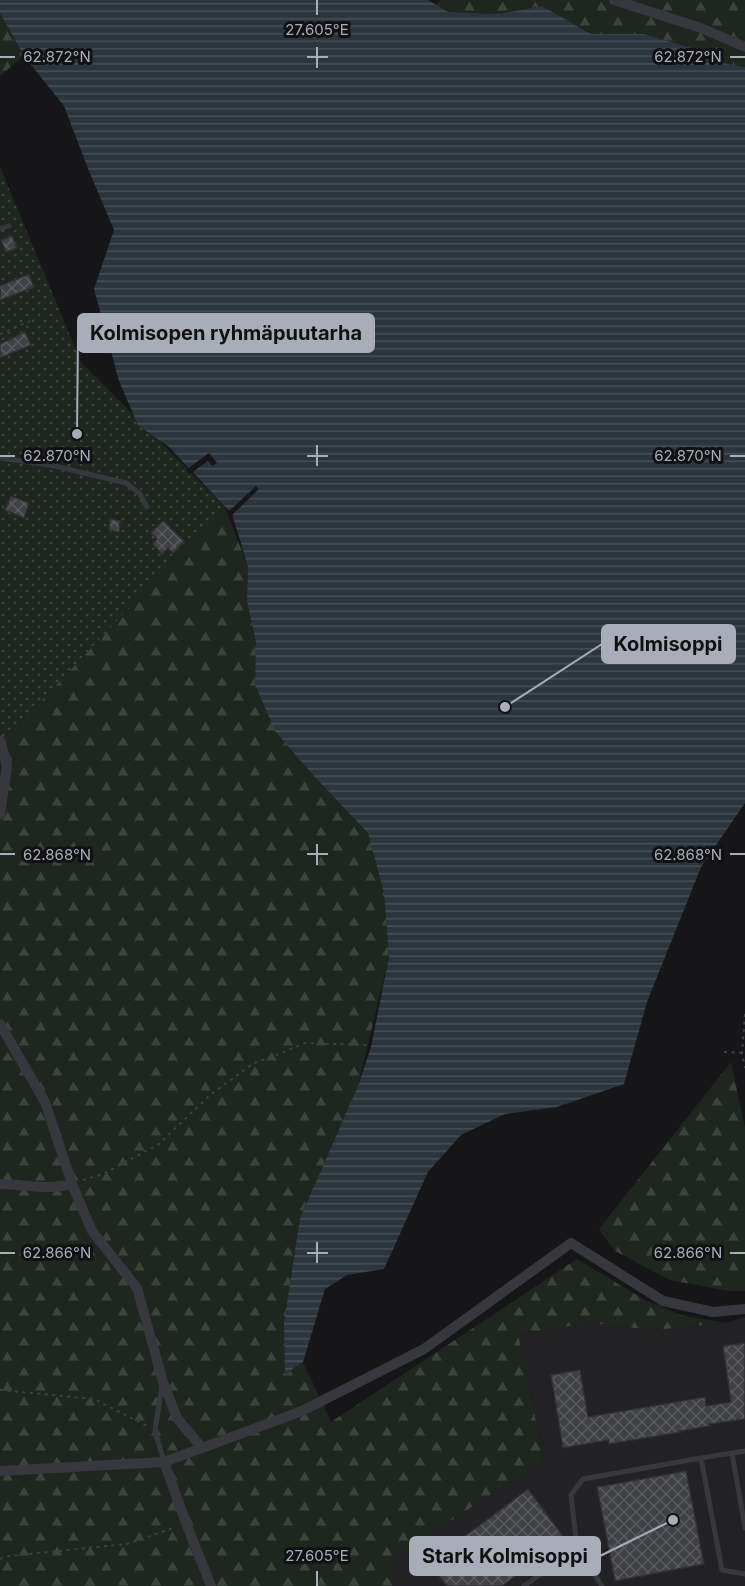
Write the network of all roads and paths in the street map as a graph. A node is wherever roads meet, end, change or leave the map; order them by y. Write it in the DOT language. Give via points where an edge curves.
graph roads {
  1 [pos="614,0"];
  2 [pos="745,47"];
  3 [pos="9,226"];
  4 [pos="0,229"];
  5 [pos="36,319"];
  6 [pos="0,334"];
  7 [pos="0,458"];
  8 [pos="147,507"];
  9 [pos="0,740"];
  10 [pos="0,814"];
  11 [pos="745,1014"];
  12 [pos="0,1024"];
  13 [pos="370,1045"];
  14 [pos="724,1052"];
  15 [pos="744,1053"];
  16 [pos="745,1068"];
  17 [pos="0,1184"];
  18 [pos="72,1184"];
  19 [pos="745,1309"];
  20 [pos="163,1382"];
  21 [pos="0,1390"];
  22 [pos="154,1430"];
  23 [pos="202,1448"];
  24 [pos="745,1451"];
  25 [pos="732,1453"];
  26 [pos="701,1458"];
  27 [pos="164,1462"];
  28 [pos="0,1471"];
  29 [pos="186,1523"];
  30 [pos="745,1528"];
  31 [pos="577,1548"];
  32 [pos="0,1559"];
  33 [pos="745,1574"];
  34 [pos="211,1586"];
  35 [pos="524,1586"];
  36 [pos="602,1586"];
  1 -- 2 [label="street" via="701,28"];
  3 -- 4 [label="lane"];
  5 -- 6 [label="path"];
  7 -- 8 [label="lane" via="126,483 140,494"];
  9 -- 10 [label="street" via="7,766"];
  11 -- 15 [label="path"];
  12 -- 18 [label="street" via="45,1102"];
  13 -- 18 [label="path" via="304,1043 254,1063 210,1095 159,1144 103,1174"];
  14 -- 15 [label="path"];
  15 -- 16 [label="path"];
  17 -- 18 [label="street" via="35,1188"];
  18 -- 20 [label="street" via="92,1231 137,1288"];
  19 -- 23 [label="street" via="712,1312 663,1301 571,1243 424,1349 302,1411"];
  20 -- 22 [label="lane"];
  20 -- 23 [label="street" via="177,1418"];
  21 -- 22 [label="path" via="94,1399"];
  22 -- 27 [label="lane"];
  23 -- 27 [label="street"];
  24 -- 25 [label="lane"];
  25 -- 26 [label="lane"];
  25 -- 30 [label="lane"];
  26 -- 31 [label="lane" via="583,1479 571,1495"];
  26 -- 33 [label="lane" via="722,1570"];
  27 -- 28 [label="street"];
  27 -- 29 [label="street"];
  29 -- 32 [label="path" via="128,1544"];
  29 -- 34 [label="street"];
  31 -- 35 [label="lane"];
  31 -- 36 [label="lane"];
}
